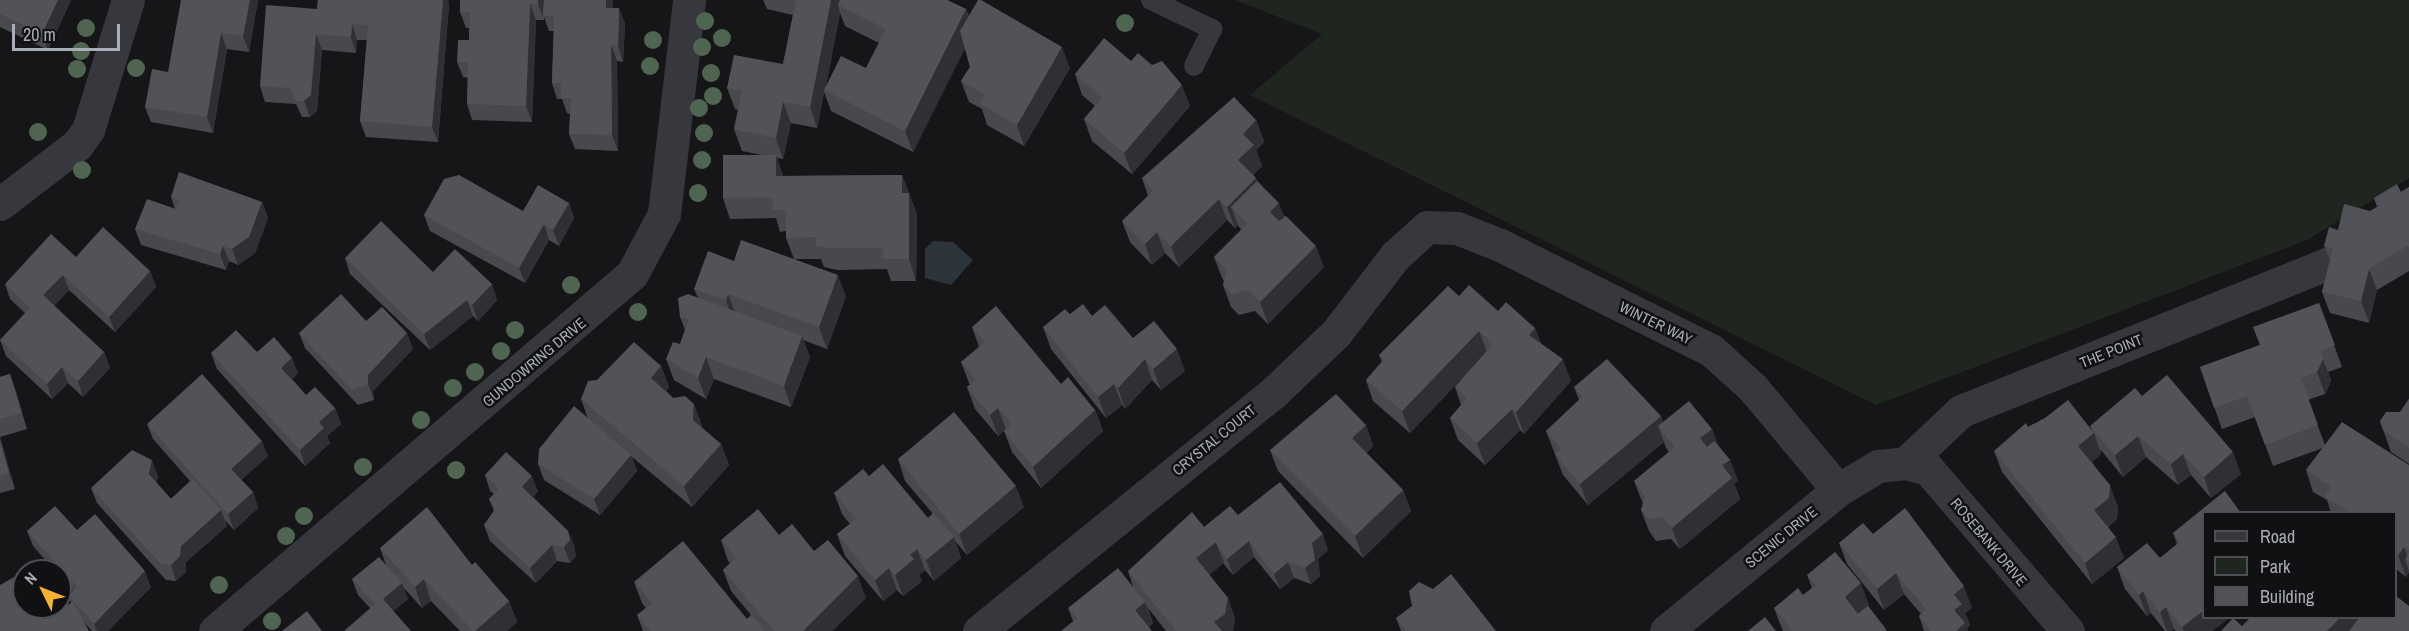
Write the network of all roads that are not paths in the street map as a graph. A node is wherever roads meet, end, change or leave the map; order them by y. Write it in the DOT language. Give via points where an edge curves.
graph roads {
  1 [pos="128,0"];
  2 [pos="689,0"];
  3 [pos="1151,0"];
  4 [pos="1194,66"];
  5 [pos="0,204"];
  6 [pos="1427,227"];
  7 [pos="2331,262"];
  8 [pos="1906,463"];
  9 [pos="1838,490"];
  10 [pos="215,631"];
  11 [pos="979,631"];
  12 [pos="1666,631"];
  13 [pos="2068,631"];
  1 -- 5 [label="street" via="88,130 77,145"];
  2 -- 10 [label="street, GUNDOWRING DRIVE" via="664,214 632,274"];
  3 -- 4 [label="lane" via="1212,29"];
  6 -- 9 [label="street, WINTER WAY" via="1457,228 1500,245 1711,350 1752,387"];
  6 -- 11 [label="street, CRYSTAL COURT" via="1395,256 1336,333 1273,393"];
  7 -- 8 [label="street, THE POINT" via="1961,411"];
  8 -- 9 [label="street, SCENIC DRIVE" via="1878,466"];
  8 -- 13 [label="street, ROSEBANK DRIVE" via="1928,469"];
  9 -- 12 [label="street, SCENIC DRIVE"];
}
